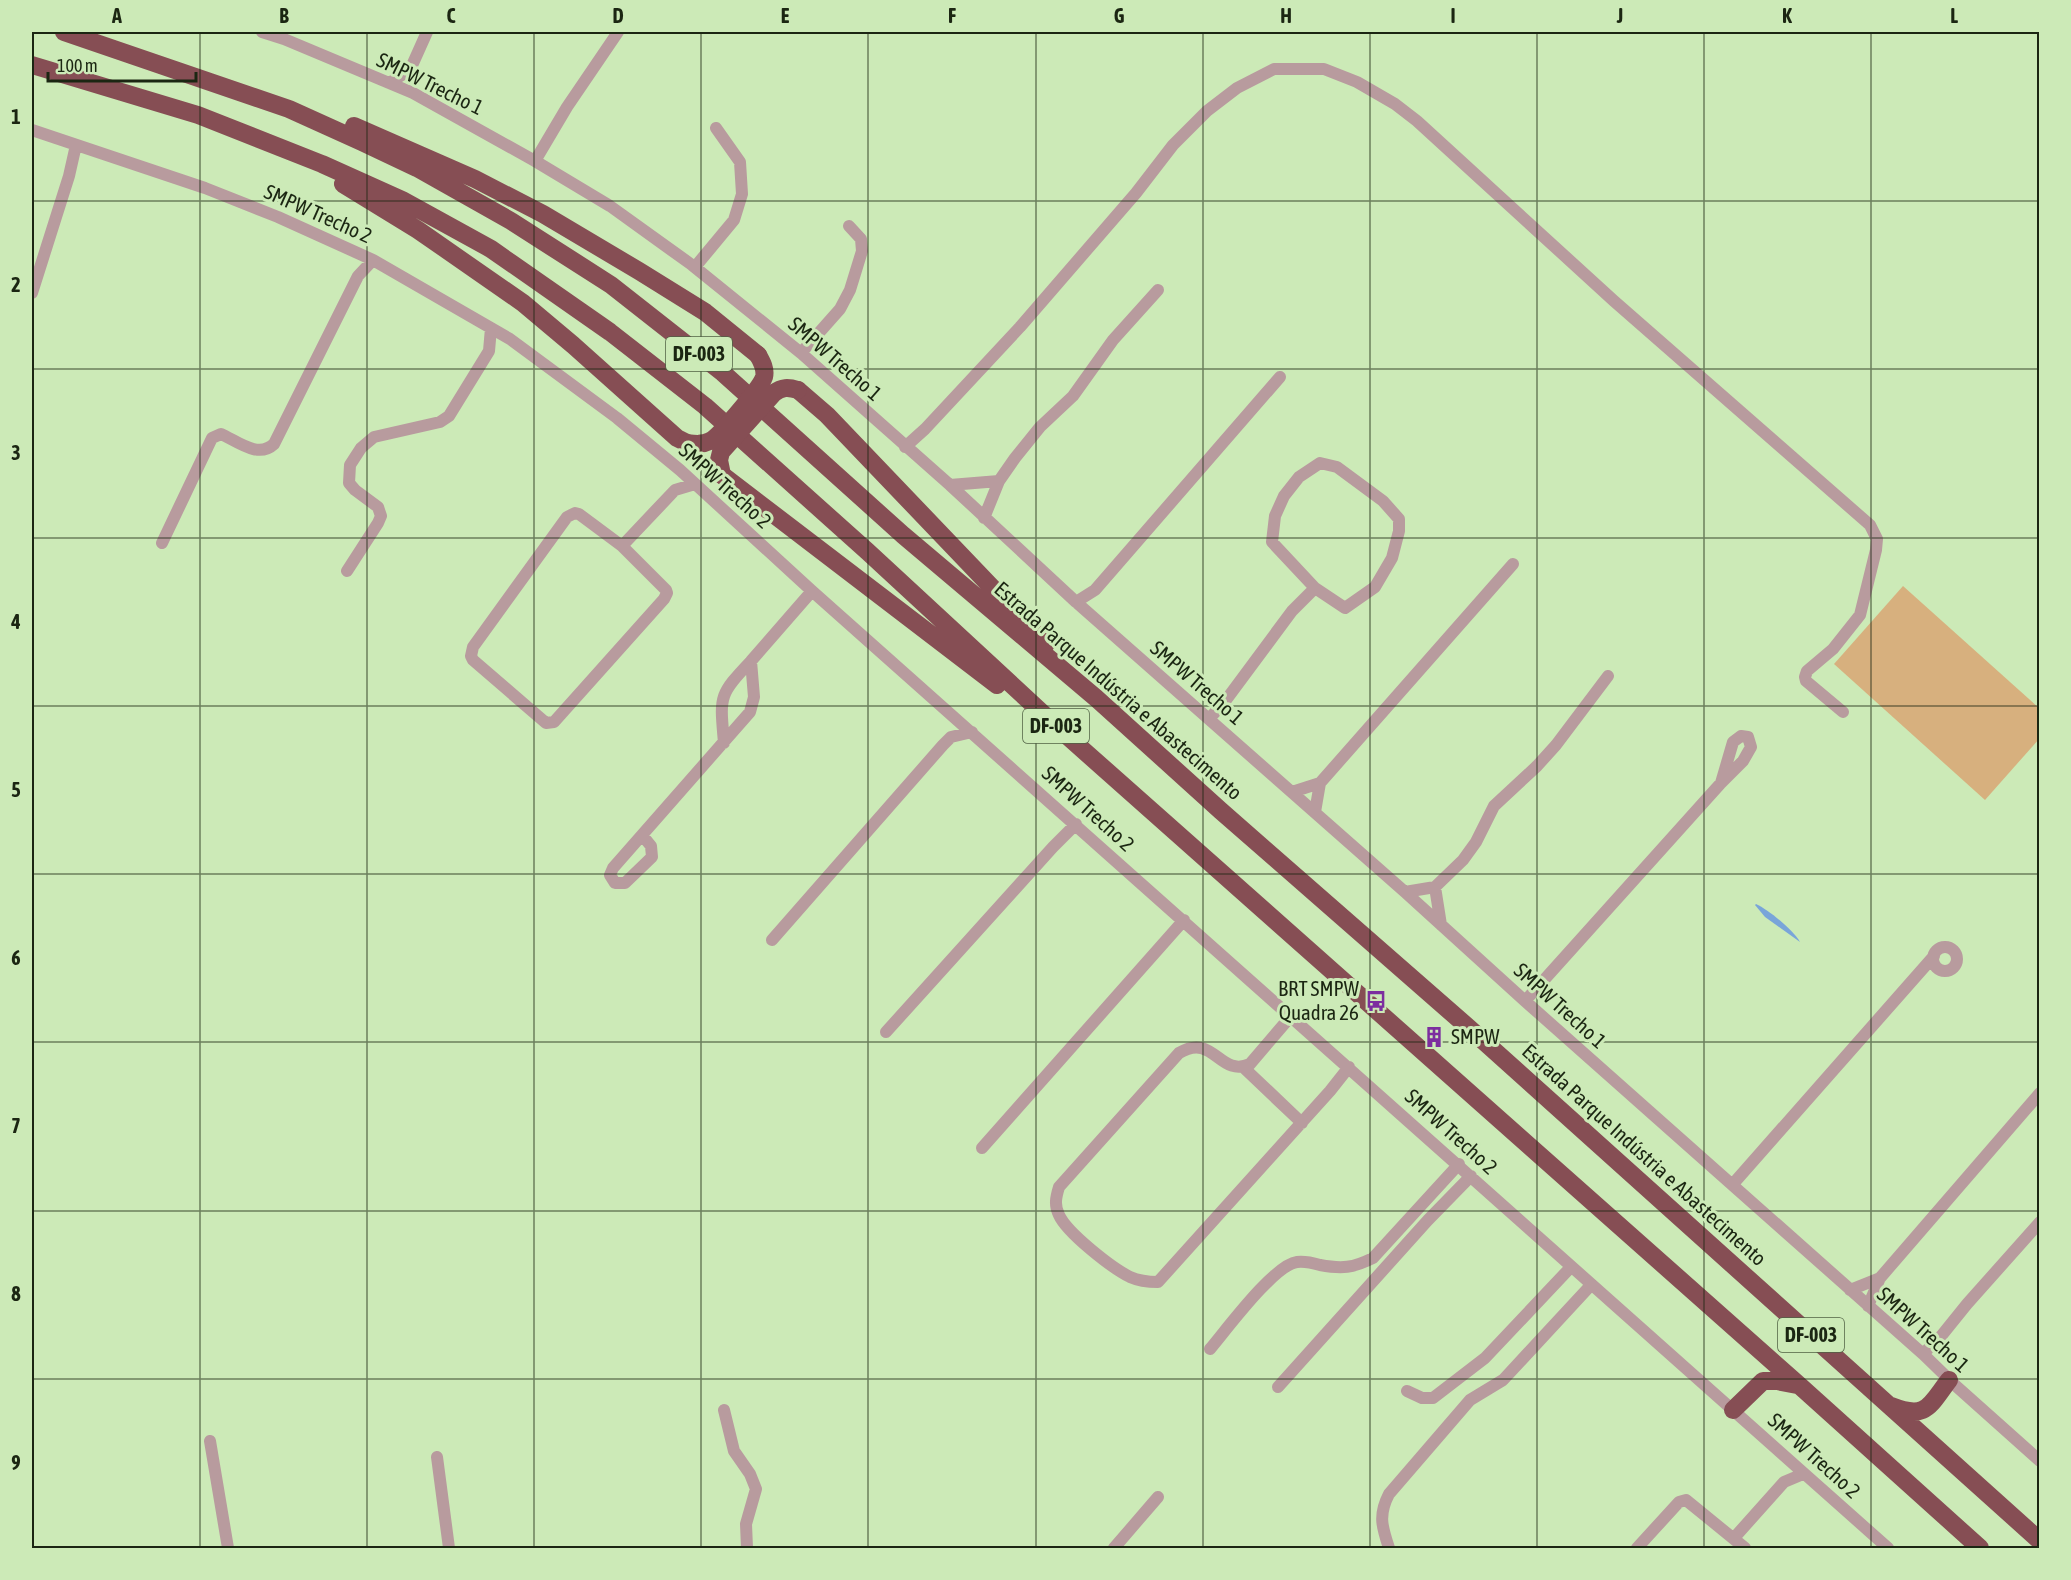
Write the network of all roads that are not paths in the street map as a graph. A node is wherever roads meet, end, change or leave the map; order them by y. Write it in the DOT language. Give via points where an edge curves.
graph roads {
  1 [pos="64,32"];
  2 [pos="262,32"];
  3 [pos="427,32"];
  4 [pos="618,32"];
  5 [pos="284,35"];
  6 [pos="32,65"];
  7 [pos="410,70"];
  8 [pos="389,83"];
  9 [pos="413,93"];
  10 [pos="289,110"];
  11 [pos="716,128"];
  12 [pos="32,130"];
  13 [pos="76,145"];
  14 [pos="535,161"];
  15 [pos="322,164"];
  16 [pos="849,226"];
  17 [pos="357,252"];
  18 [pos="373,260"];
  19 [pos="695,267"];
  20 [pos="358,276"];
  21 [pos="1158,290"];
  22 [pos="32,293"];
  23 [pos="491,328"];
  24 [pos="510,339"];
  25 [pos="489,351"];
  26 [pos="801,354"];
  27 [pos="1280,377"];
  28 [pos="905,447"];
  29 [pos="680,470"];
  30 [pos="999,481"];
  31 [pos="694,484"];
  32 [pos="950,485"];
  33 [pos="675,490"];
  34 [pos="984,518"];
  35 [pos="162,543"];
  36 [pos="622,546"];
  37 [pos="1514,564"];
  38 [pos="347,571"];
  39 [pos="1316,588"];
  40 [pos="1095,590"];
  41 [pos="812,591"];
  42 [pos="1076,602"];
  43 [pos="1088,613"];
  44 [pos="751,661"];
  45 [pos="1608,676"];
  46 [pos="1096,698"];
  47 [pos="1843,712"];
  48 [pos="956,717"];
  49 [pos="1209,719"];
  50 [pos="972,732"];
  51 [pos="1065,734"];
  52 [pos="951,737"];
  53 [pos="724,742"];
  54 [pos="1320,783"];
  55 [pos="1721,783"];
  56 [pos="1292,792"];
  57 [pos="1315,812"];
  58 [pos="1076,824"];
  59 [pos="642,835"];
  60 [pos="1435,887"];
  61 [pos="1405,892"];
  62 [pos="1184,920"];
  63 [pos="1441,925"];
  64 [pos="772,940"];
  65 [pos="1934,956"];
  66 [pos="1525,1001"];
  67 [pos="1291,1016"];
  68 [pos="886,1032"];
  69 [pos="1243,1067"];
  70 [pos="1349,1067"];
  71 [pos="2040,1093"];
  72 [pos="1302,1123"];
  73 [pos="982,1148"];
  74 [pos="1459,1164"];
  75 [pos="1471,1176"];
  76 [pos="1733,1185"];
  77 [pos="2040,1222"];
  78 [pos="1571,1267"];
  79 [pos="1880,1278"];
  80 [pos="1591,1285"];
  81 [pos="1850,1290"];
  82 [pos="1868,1306"];
  83 [pos="1749,1341"];
  84 [pos="1210,1349"];
  85 [pos="1923,1354"];
  86 [pos="1952,1383"];
  87 [pos="1800,1386"];
  88 [pos="1278,1387"];
  89 [pos="1407,1391"];
  90 [pos="1888,1404"];
  91 [pos="1730,1407"];
  92 [pos="724,1410"];
  93 [pos="210,1441"];
  94 [pos="1938,1452"];
  95 [pos="436,1457"];
  96 [pos="2040,1461"];
  97 [pos="1790,1463"];
  98 [pos="1803,1474"];
  99 [pos="1784,1482"];
  100 [pos="1158,1497"];
  101 [pos="1734,1538"];
  102 [pos="2040,1541"];
  103 [pos="228,1548"];
  104 [pos="449,1548"];
  105 [pos="747,1548"];
  106 [pos="1114,1548"];
  107 [pos="1389,1548"];
  108 [pos="1637,1548"];
  109 [pos="1745,1548"];
  110 [pos="1888,1548"];
  111 [pos="1980,1548"];
  1 -- 10 [label="highway, Estrada Parque Indústria e Abastecimento / DF-003"];
  2 -- 5 [label="street, SMPW Trecho 1"];
  3 -- 7 [label="street"];
  4 -- 14 [label="street"];
  5 -- 8 [label="street, SMPW Trecho 1"];
  6 -- 15 [label="highway, DF-003" via="198,115"];
  7 -- 8 [label="street"];
  7 -- 9 [label="street"];
  8 -- 9 [label="street, SMPW Trecho 1"];
  9 -- 14 [label="street, SMPW Trecho 1"];
  10 -- 15 [label="highway, bridge" via="322,116 383,137 534,209 705,312 758,355 765,369 764,378 714,438 701,444 687,443 523,303 418,230 336,180"];
  10 -- 46 [label="highway, Estrada Parque Indústria e Abastecimento / DF-003" via="417,168 511,220 611,285 723,373 903,535"];
  11 -- 19 [label="street" via="740,162 742,194 734,220"];
  12 -- 13 [label="street, SMPW Trecho 2"];
  13 -- 17 [label="street, SMPW Trecho 2" via="205,188"];
  13 -- 22 [label="street"];
  14 -- 19 [label="street, SMPW Trecho 1" via="610,206"];
  15 -- 51 [label="highway, DF-003" via="402,200 491,249 610,332 705,406"];
  16 -- 26 [label="street" via="861,239 862,251 850,290 840,309"];
  17 -- 18 [label="street, SMPW Trecho 2"];
  17 -- 20 [label="street"];
  18 -- 20 [label="street"];
  18 -- 23 [label="street, SMPW Trecho 2"];
  19 -- 26 [label="street, SMPW Trecho 1"];
  20 -- 35 [label="street" via="274,444 258,450 221,435 212,438"];
  21 -- 30 [label="street" via="1113,340 1072,396 1040,427"];
  23 -- 24 [label="street, SMPW Trecho 2"];
  23 -- 25 [label="street"];
  24 -- 25 [label="street"];
  24 -- 29 [label="street, SMPW Trecho 2"];
  25 -- 38 [label="street" via="449,416 440,422 374,437 352,460 349,483 378,507 381,516"];
  26 -- 28 [label="street, SMPW Trecho 1"];
  27 -- 40 [label="street"];
  28 -- 32 [label="street, SMPW Trecho 1"];
  28 -- 47 [label="street" via="1020,327 1173,145 1207,111 1237,88 1274,69 1324,69 1357,81 1417,121 1614,301 1870,525 1877,539 1876,550 1860,615 1805,677"];
  29 -- 31 [label="street, SMPW Trecho 2"];
  29 -- 33 [label="street"];
  30 -- 32 [label="street"];
  30 -- 34 [label="street"];
  31 -- 33 [label="street"];
  31 -- 41 [label="street, SMPW Trecho 2"];
  32 -- 34 [label="street, SMPW Trecho 1"];
  33 -- 36 [label="street"];
  34 -- 42 [label="street, SMPW Trecho 1"];
  36 -- 36 [label="street" via="579,514 570,514 473,647 473,660 546,723 554,722 666,596 666,590"];
  37 -- 54 [label="street"];
  39 -- 39 [label="street" via="1346,608 1375,587 1392,558 1399,531 1399,519 1383,501 1337,467 1320,463 1299,477 1284,496 1275,516 1272,542"];
  39 -- 49 [label="street" via="1292,611"];
  40 -- 42 [label="street"];
  40 -- 43 [label="street"];
  41 -- 44 [label="street"];
  41 -- 48 [label="street, SMPW Trecho 2"];
  42 -- 43 [label="street, SMPW Trecho 1"];
  43 -- 49 [label="street, SMPW Trecho 1"];
  44 -- 53 [label="street" via="731,682 722,700"];
  44 -- 53 [label="street" via="753,705"];
  45 -- 60 [label="street" via="1556,745 1494,806 1463,860"];
  46 -- 51 [label="highway, bridge" via="827,415 798,390 789,387 774,393 721,452 722,475"];
  46 -- 90 [label="highway, Estrada Parque Indústria e Abastecimento / DF-003"];
  48 -- 50 [label="street, SMPW Trecho 2"];
  48 -- 52 [label="street"];
  49 -- 56 [label="street, SMPW Trecho 1"];
  50 -- 52 [label="street"];
  50 -- 58 [label="street, SMPW Trecho 2"];
  51 -- 83 [label="highway, DF-003"];
  52 -- 64 [label="street"];
  53 -- 59 [label="street"];
  54 -- 56 [label="street"];
  54 -- 57 [label="street"];
  55 -- 66 [label="street"];
  56 -- 57 [label="street, SMPW Trecho 1"];
  57 -- 61 [label="street, SMPW Trecho 1"];
  58 -- 62 [label="street, SMPW Trecho 2"];
  58 -- 68 [label="street"];
  60 -- 61 [label="street"];
  60 -- 63 [label="street"];
  61 -- 63 [label="street, SMPW Trecho 1"];
  62 -- 67 [label="street, SMPW Trecho 2"];
  62 -- 73 [label="street"];
  63 -- 66 [label="street, SMPW Trecho 1"];
  65 -- 76 [label="street"];
  66 -- 76 [label="street, SMPW Trecho 1"];
  67 -- 69 [label="street" via="1250,1064"];
  67 -- 70 [label="street, SMPW Trecho 2"];
  69 -- 72 [label="street"];
  69 -- 72 [label="street" via="1226,1064 1205,1048 1188,1047 1059,1187 1055,1203 1059,1217 1090,1251 1130,1277 1158,1282"];
  70 -- 72 [label="street"];
  70 -- 74 [label="street, SMPW Trecho 2"];
  71 -- 79 [label="street"];
  74 -- 75 [label="street, SMPW Trecho 2"];
  74 -- 84 [label="street" via="1373,1258 1349,1267 1304,1261 1287,1265"];
  75 -- 78 [label="street, SMPW Trecho 2"];
  75 -- 88 [label="street"];
  76 -- 81 [label="street, SMPW Trecho 1"];
  77 -- 85 [label="street"];
  78 -- 80 [label="street, SMPW Trecho 2"];
  78 -- 89 [label="street" via="1485,1358 1433,1398"];
  79 -- 81 [label="street"];
  79 -- 82 [label="street"];
  80 -- 91 [label="street, SMPW Trecho 2"];
  80 -- 107 [label="street" via="1503,1380 1470,1400 1389,1494 1381,1515"];
  81 -- 82 [label="street, SMPW Trecho 1"];
  82 -- 85 [label="street, SMPW Trecho 1"];
  83 -- 87 [label="highway, DF-003"];
  83 -- 91 [label="highway" via="1756,1374"];
  85 -- 86 [label="street, SMPW Trecho 1"];
  86 -- 90 [label="highway" via="1920,1412 1907,1412"];
  86 -- 94 [label="highway" via="1929,1420"];
  86 -- 96 [label="street, SMPW Trecho 1"];
  87 -- 91 [label="highway" via="1763,1381"];
  87 -- 111 [label="highway, DF-003"];
  90 -- 94 [label="highway, Estrada Parque Indústria e Abastecimento / DF-003"];
  91 -- 97 [label="street, SMPW Trecho 2"];
  92 -- 105 [label="street" via="734,1451 756,1489 746,1524"];
  93 -- 103 [label="street"];
  94 -- 102 [label="highway, Estrada Parque Indústria e Abastecimento / DF-003"];
  95 -- 104 [label="street"];
  97 -- 98 [label="street, SMPW Trecho 2"];
  97 -- 99 [label="street"];
  98 -- 99 [label="street"];
  98 -- 110 [label="street, SMPW Trecho 2"];
  99 -- 101 [label="street"];
  100 -- 106 [label="street"];
  101 -- 108 [label="street" via="1686,1500 1679,1502"];
  101 -- 109 [label="street"];
}
